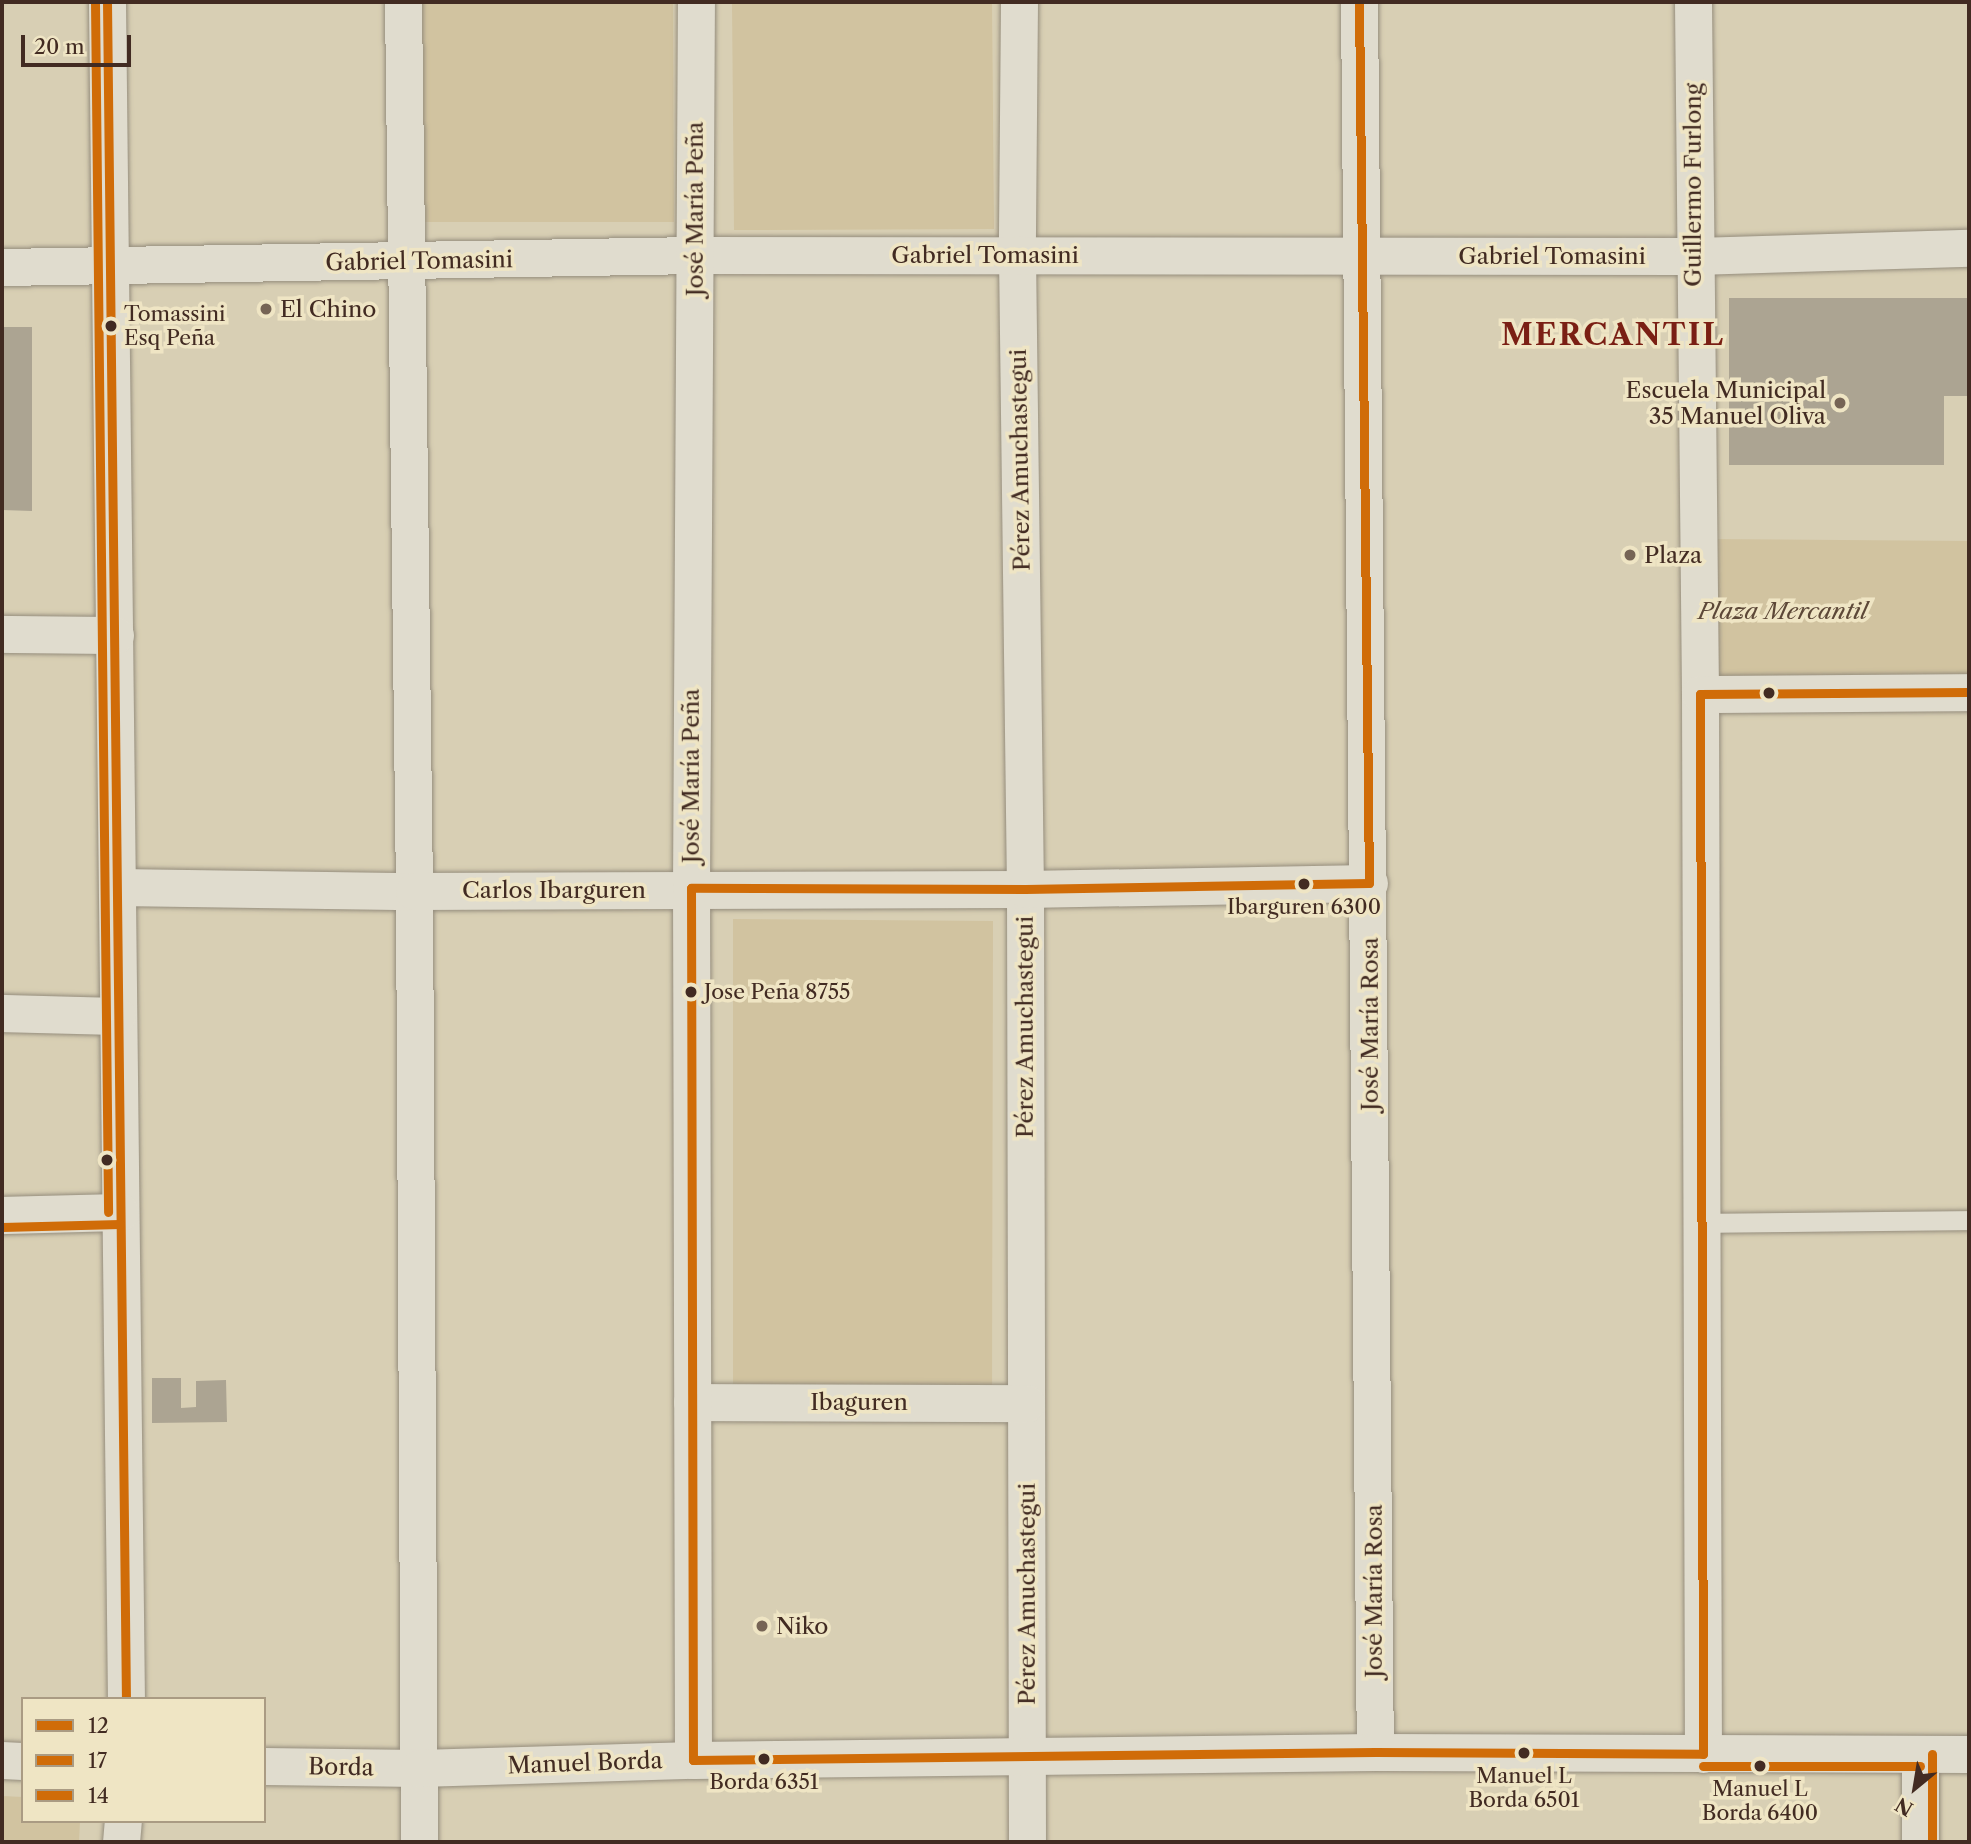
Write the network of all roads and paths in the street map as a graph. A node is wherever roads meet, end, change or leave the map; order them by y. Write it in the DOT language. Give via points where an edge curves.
graph roads {
  1 [pos="107,2"];
  2 [pos="403,2"];
  3 [pos="696,2"];
  4 [pos="1019,2"];
  5 [pos="1359,2"];
  6 [pos="1693,2"];
  7 [pos="1969,248"];
  8 [pos="1017,254"];
  9 [pos="695,255"];
  10 [pos="1693,256"];
  11 [pos="1360,258"];
  12 [pos="407,262"];
  13 [pos="110,265"];
  14 [pos="2,267"];
  15 [pos="2,634"];
  16 [pos="115,635"];
  17 [pos="1969,692"];
  18 [pos="1700,694"];
  19 [pos="1369,883"];
  20 [pos="117,887"];
  21 [pos="691,888"];
  22 [pos="1025,889"];
  23 [pos="414,891"];
  24 [pos="2,1013"];
  25 [pos="117,1016"];
  26 [pos="120,1212"];
  27 [pos="2,1216"];
  28 [pos="1969,1220"];
  29 [pos="1701,1223"];
  30 [pos="692,1402"];
  31 [pos="1026,1403"];
  32 [pos="126,1697"];
  33 [pos="1375,1752"];
  34 [pos="1703,1754"];
  35 [pos="1920,1754"];
  36 [pos="1969,1754"];
  37 [pos="1027,1756"];
  38 [pos="693,1759"];
  39 [pos="2,1760"];
  40 [pos="21,1761"];
  41 [pos="266,1766"];
  42 [pos="419,1768"];
  43 [pos="122,1823"];
  44 [pos="121,1842"];
  45 [pos="419,1842"];
  46 [pos="1027,1842"];
  47 [pos="1920,1842"];
  1 -- 13 [label="street"];
  2 -- 12 [label="street"];
  3 -- 9 [label="street, José María Peña"];
  4 -- 8 [label="street, Pérez Amuchastegui"];
  5 -- 11 [label="street, José María Rosa"];
  6 -- 10 [label="street, Guillermo Furlong"];
  7 -- 10 [label="street, Gabriel Tomasini"];
  8 -- 9 [label="street, Gabriel Tomasini"];
  8 -- 11 [label="street, Gabriel Tomasini"];
  8 -- 22 [label="street, Pérez Amuchastegui"];
  9 -- 12 [label="street, Gabriel Tomasini"];
  9 -- 21 [label="street, José María Peña"];
  10 -- 11 [label="street, Gabriel Tomasini"];
  10 -- 18 [label="street, Guillermo Furlong"];
  11 -- 19 [label="street, José María Rosa"];
  12 -- 13 [label="street, Gabriel Tomasini"];
  12 -- 23 [label="street"];
  13 -- 14 [label="street, Gabriel Tomasini"];
  13 -- 16 [label="street"];
  15 -- 16 [label="street"];
  16 -- 20 [label="street"];
  17 -- 18 [label="street"];
  18 -- 29 [label="street, Guillermo Furlong"];
  19 -- 22 [label="street, Carlos Ibarguren"];
  19 -- 33 [label="street, José María Rosa"];
  20 -- 23 [label="street, Carlos Ibarguren"];
  20 -- 25 [label="street"];
  21 -- 22 [label="street, Carlos Ibarguren"];
  21 -- 23 [label="street, Carlos Ibarguren"];
  21 -- 30 [label="street, José María Peña"];
  22 -- 31 [label="street, Pérez Amuchastegui"];
  23 -- 42 [label="street"];
  24 -- 25 [label="street"];
  25 -- 26 [label="street"];
  26 -- 27 [label="street"];
  26 -- 32 [label="street"];
  28 -- 29 [label="lane"];
  29 -- 34 [label="street, Guillermo Furlong"];
  30 -- 31 [label="street, Ibaguren"];
  30 -- 38 [label="street, José María Peña"];
  31 -- 37 [label="street, Pérez Amuchastegui"];
  33 -- 34 [label="street, Manuel Borda"];
  33 -- 37 [label="street, Manuel Borda"];
  34 -- 35 [label="street, Manuel Borda"];
  35 -- 36 [label="street, Manuel Borda"];
  35 -- 47 [label="street"];
  37 -- 38 [label="street, Manuel Borda"];
  37 -- 46 [label="street, Pérez Amuchastegui"];
  38 -- 42 [label="street, Manuel Borda"];
  39 -- 40 [label="street"];
  41 -- 42 [label="street, Borda"];
  42 -- 45 [label="street"];
  43 -- 44 [label="street"];
}
